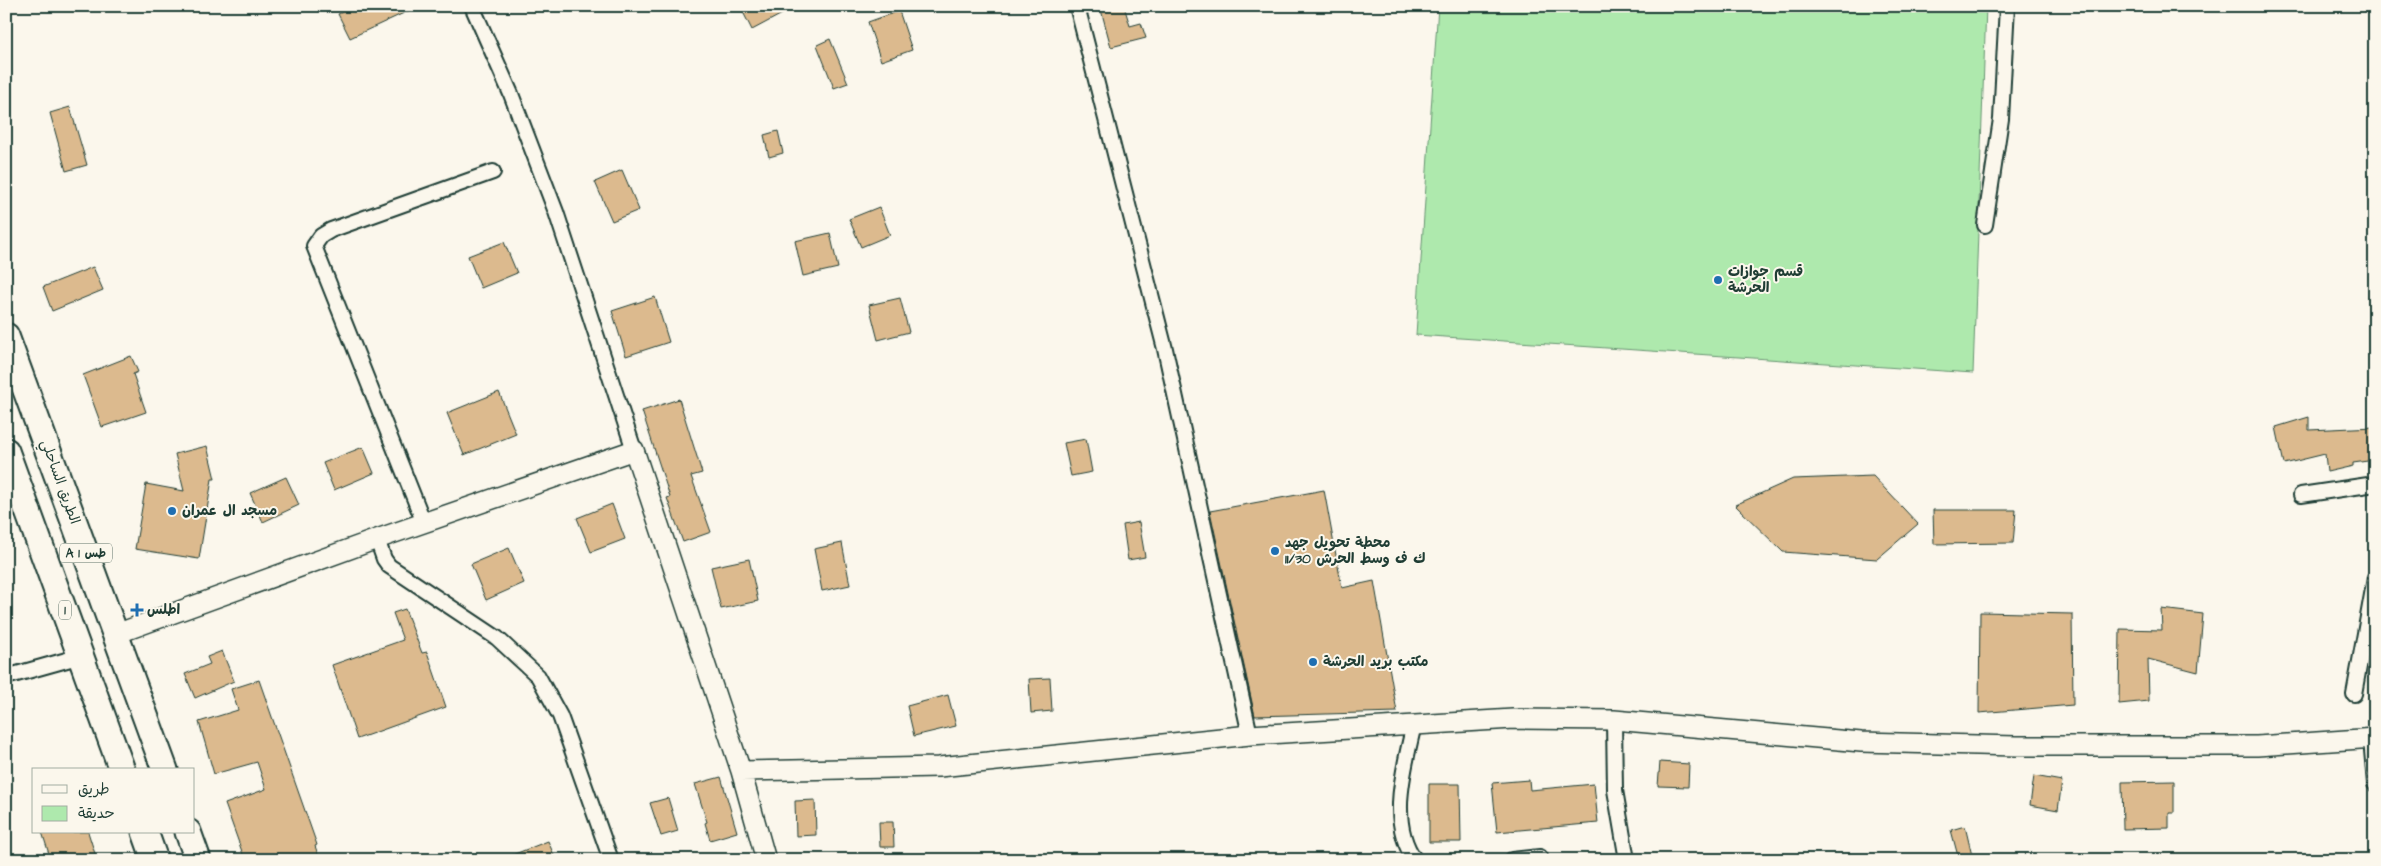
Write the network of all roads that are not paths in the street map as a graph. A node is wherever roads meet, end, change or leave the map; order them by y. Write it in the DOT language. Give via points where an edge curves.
graph roads {
  1 [pos="472,6"];
  2 [pos="1077,6"];
  3 [pos="2007,6"];
  4 [pos="493,172"];
  5 [pos="1985,225"];
  6 [pos="6,336"];
  7 [pos="634,450"];
  8 [pos="6,451"];
  9 [pos="2375,484"];
  10 [pos="2301,495"];
  11 [pos="424,522"];
  12 [pos="377,539"];
  13 [pos="2375,578"];
  14 [pos="2372,605"];
  15 [pos="116,634"];
  16 [pos="81,656"];
  17 [pos="6,677"];
  18 [pos="2354,694"];
  19 [pos="1614,720"];
  20 [pos="1414,724"];
  21 [pos="1250,735"];
  22 [pos="2373,738"];
  23 [pos="121,768"];
  24 [pos="164,768"];
  25 [pos="741,771"];
  26 [pos="2375,784"];
  27 [pos="146,834"];
  28 [pos="189,834"];
  29 [pos="1540,857"];
  30 [pos="155,860"];
  31 [pos="198,860"];
  32 [pos="611,860"];
  33 [pos="766,860"];
  34 [pos="1415,860"];
  35 [pos="1512,860"];
  36 [pos="1627,860"];
  1 -- 7 [label="street" via="511,94 556,212"];
  2 -- 21 [label="street" via="1166,349"];
  3 -- 5 [label="street" via="2001,119"];
  4 -- 11 [label="street" via="331,230 314,246"];
  6 -- 15 [label="highway, الطريق الساحلي / A 1 طس"];
  7 -- 11 [label="street"];
  7 -- 25 [label="street"];
  8 -- 16 [label="highway, 1"];
  9 -- 10 [label="street"];
  11 -- 12 [label="street"];
  12 -- 15 [label="street"];
  12 -- 32 [label="street" via="388,566 497,638 538,676 560,716"];
  13 -- 14 [label="street"];
  14 -- 18 [label="street"];
  15 -- 24 [label="highway, الطريق الساحلي / A 1 طس"];
  16 -- 17 [label="street"];
  16 -- 23 [label="highway, 1"];
  19 -- 20 [label="street" via="1513,719"];
  19 -- 22 [label="street" via="1861,742 2016,746 2257,746"];
  19 -- 36 [label="street" via="1615,790"];
  20 -- 21 [label="street"];
  20 -- 34 [label="street" via="1404,770 1400,814 1403,836"];
  21 -- 25 [label="street" via="939,767"];
  22 -- 26 [label="street"];
  25 -- 33 [label="street"];
  27 -- 30 [label="highway"];
  28 -- 31 [label="highway"];
  29 -- 35 [label="street"];
}
